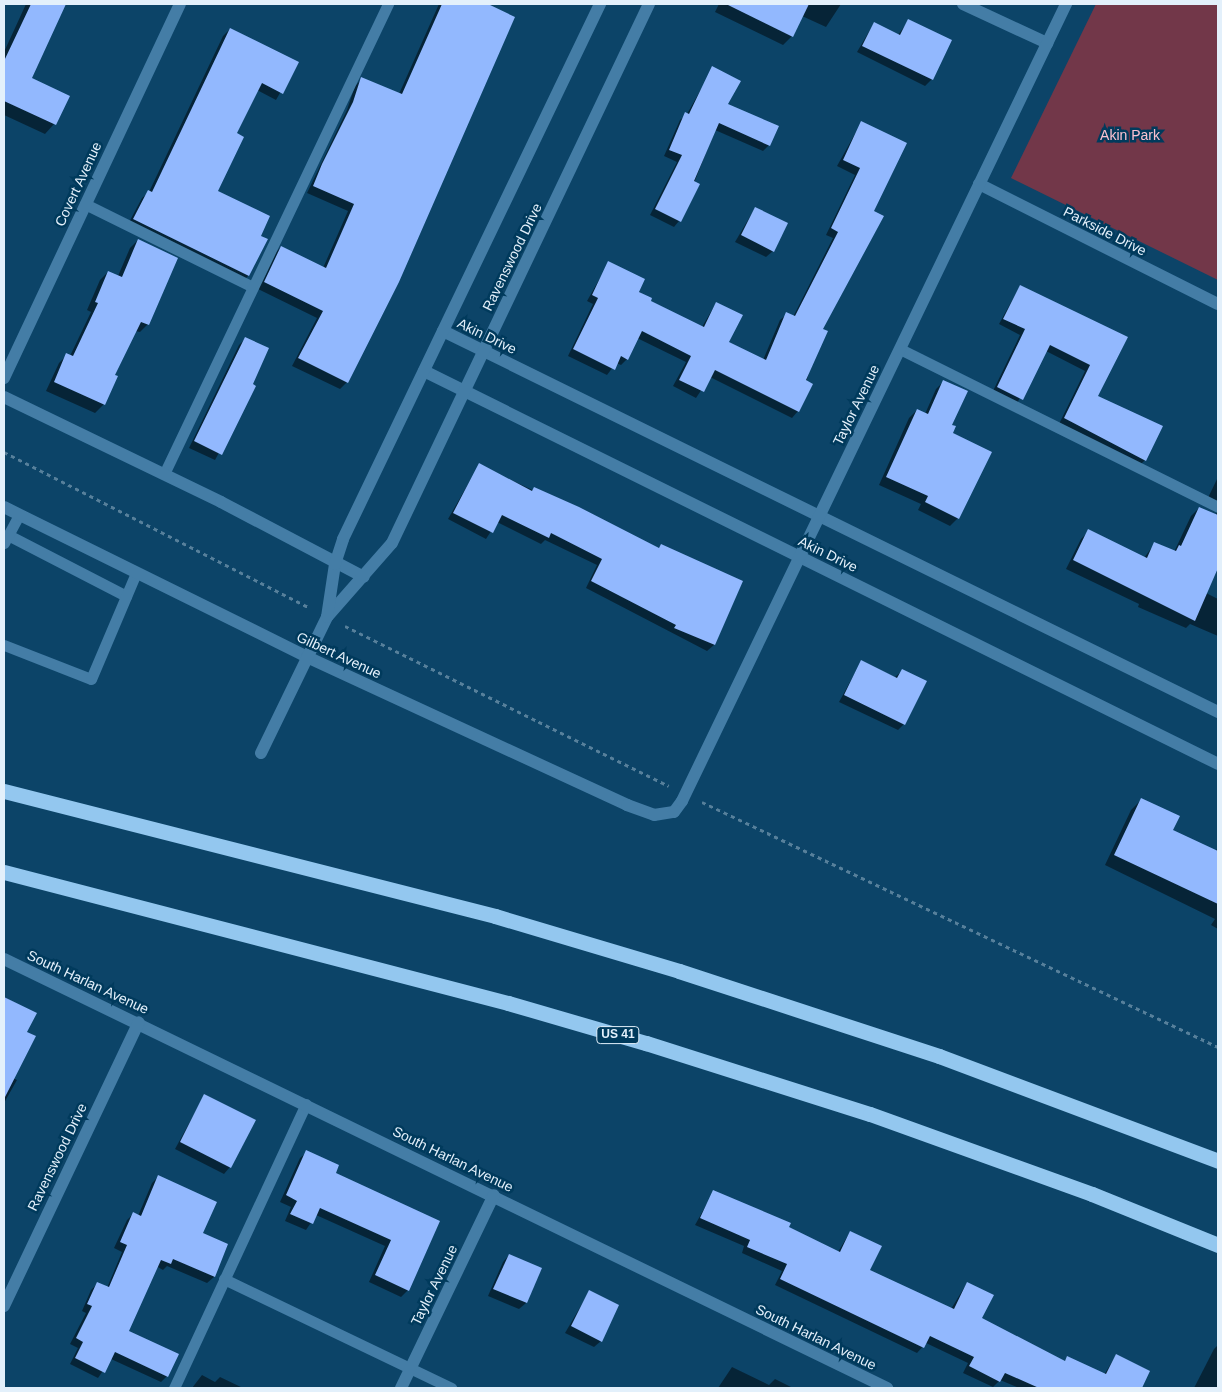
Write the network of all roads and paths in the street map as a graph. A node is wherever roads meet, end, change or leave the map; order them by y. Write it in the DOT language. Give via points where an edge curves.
graph roads {
  1 [pos="180,4"];
  2 [pos="388,4"];
  3 [pos="600,4"];
  4 [pos="650,4"];
  5 [pos="963,4"];
  6 [pos="1066,4"];
  7 [pos="1047,43"];
  8 [pos="979,184"];
  9 [pos="85,204"];
  10 [pos="253,287"];
  11 [pos="1218,304"];
  12 [pos="443,331"];
  13 [pos="900,349"];
  14 [pos="483,351"];
  15 [pos="424,371"];
  16 [pos="4,378"];
  17 [pos="464,390"];
  18 [pos="4,398"];
  19 [pos="4,452"];
  20 [pos="164,474"];
  21 [pos="4,507"];
  22 [pos="1218,507"];
  23 [pos="19,514"];
  24 [pos="819,516"];
  25 [pos="6,539"];
  26 [pos="800,556"];
  27 [pos="335,564"];
  28 [pos="136,573"];
  29 [pos="364,577"];
  30 [pos="126,596"];
  31 [pos="309,607"];
  32 [pos="327,616"];
  33 [pos="346,626"];
  34 [pos="4,645"];
  35 [pos="307,657"];
  36 [pos="1218,712"];
  37 [pos="261,753"];
  38 [pos="1218,764"];
  39 [pos="664,783"];
  40 [pos="4,792"];
  41 [pos="710,806"];
  42 [pos="668,815"];
  43 [pos="4,872"];
  44 [pos="4,959"];
  45 [pos="139,1022"];
  46 [pos="1218,1047"];
  47 [pos="306,1104"];
  48 [pos="1218,1161"];
  49 [pos="494,1196"];
  50 [pos="1218,1245"];
  51 [pos="224,1279"];
  52 [pos="4,1306"];
  53 [pos="410,1368"];
  54 [pos="174,1388"];
  55 [pos="401,1388"];
  56 [pos="451,1388"];
  57 [pos="887,1388"];
  1 -- 9 [label="street, Covert Avenue"];
  2 -- 10 [label="lane"];
  3 -- 12 [label="street, Ravenswood Drive"];
  4 -- 14 [label="street, Ravenswood Drive"];
  5 -- 7 [label="street"];
  6 -- 7 [label="street, Taylor Avenue"];
  7 -- 8 [label="street, Taylor Avenue"];
  8 -- 11 [label="street, Parkside Drive"];
  8 -- 13 [label="street, Taylor Avenue"];
  9 -- 10 [label="lane"];
  9 -- 16 [label="street, Covert Avenue"];
  10 -- 20 [label="lane"];
  12 -- 14 [label="street, Akin Drive"];
  12 -- 15 [label="street, Ravenswood Drive"];
  13 -- 22 [label="lane"];
  13 -- 24 [label="street, Taylor Avenue"];
  14 -- 17 [label="street, Ravenswood Drive"];
  14 -- 24 [label="street, Akin Drive"];
  15 -- 17 [label="street, Akin Drive"];
  15 -- 27 [label="street, Ravenswood Drive" via="343,539"];
  17 -- 26 [label="street, Akin Drive"];
  17 -- 29 [label="street, Ravenswood Drive" via="392,543"];
  18 -- 20 [label="street"];
  19 -- 31 [label="path"];
  20 -- 27 [label="street"];
  21 -- 23 [label="street, Gilbert Avenue"];
  23 -- 25 [label="lane"];
  23 -- 28 [label="street, Gilbert Avenue"];
  24 -- 26 [label="street, Taylor Avenue"];
  24 -- 36 [label="street, Akin Drive"];
  25 -- 30 [label="lane"];
  26 -- 38 [label="street, Akin Drive"];
  26 -- 42 [label="street, Taylor Avenue" via="682,801"];
  27 -- 29 [label="street"];
  27 -- 32 [label="street, Ravenswood Drive"];
  28 -- 30 [label="lane"];
  28 -- 35 [label="street, Gilbert Avenue"];
  29 -- 32 [label="street, Ravenswood Drive"];
  30 -- 34 [label="lane" via="91,679"];
  32 -- 35 [label="street, Ravenswood Drive"];
  33 -- 39 [label="path"];
  35 -- 37 [label="street, Ravenswood Drive"];
  35 -- 42 [label="street, Gilbert Avenue" via="627,805 648,813"];
  40 -- 48 [label="highway" via="495,916 679,971 939,1056"];
  41 -- 46 [label="path"];
  43 -- 50 [label="highway, US 41" via="508,1002 646,1043 870,1114 1092,1194"];
  44 -- 45 [label="street, South Harlan Avenue"];
  45 -- 47 [label="street, South Harlan Avenue"];
  45 -- 52 [label="street, Ravenswood Drive"];
  47 -- 49 [label="street, South Harlan Avenue"];
  47 -- 51 [label="lane"];
  49 -- 53 [label="street, Taylor Avenue"];
  49 -- 57 [label="street, South Harlan Avenue"];
  51 -- 53 [label="lane"];
  51 -- 54 [label="lane"];
  53 -- 55 [label="street, Taylor Avenue"];
  53 -- 56 [label="lane"];
}
